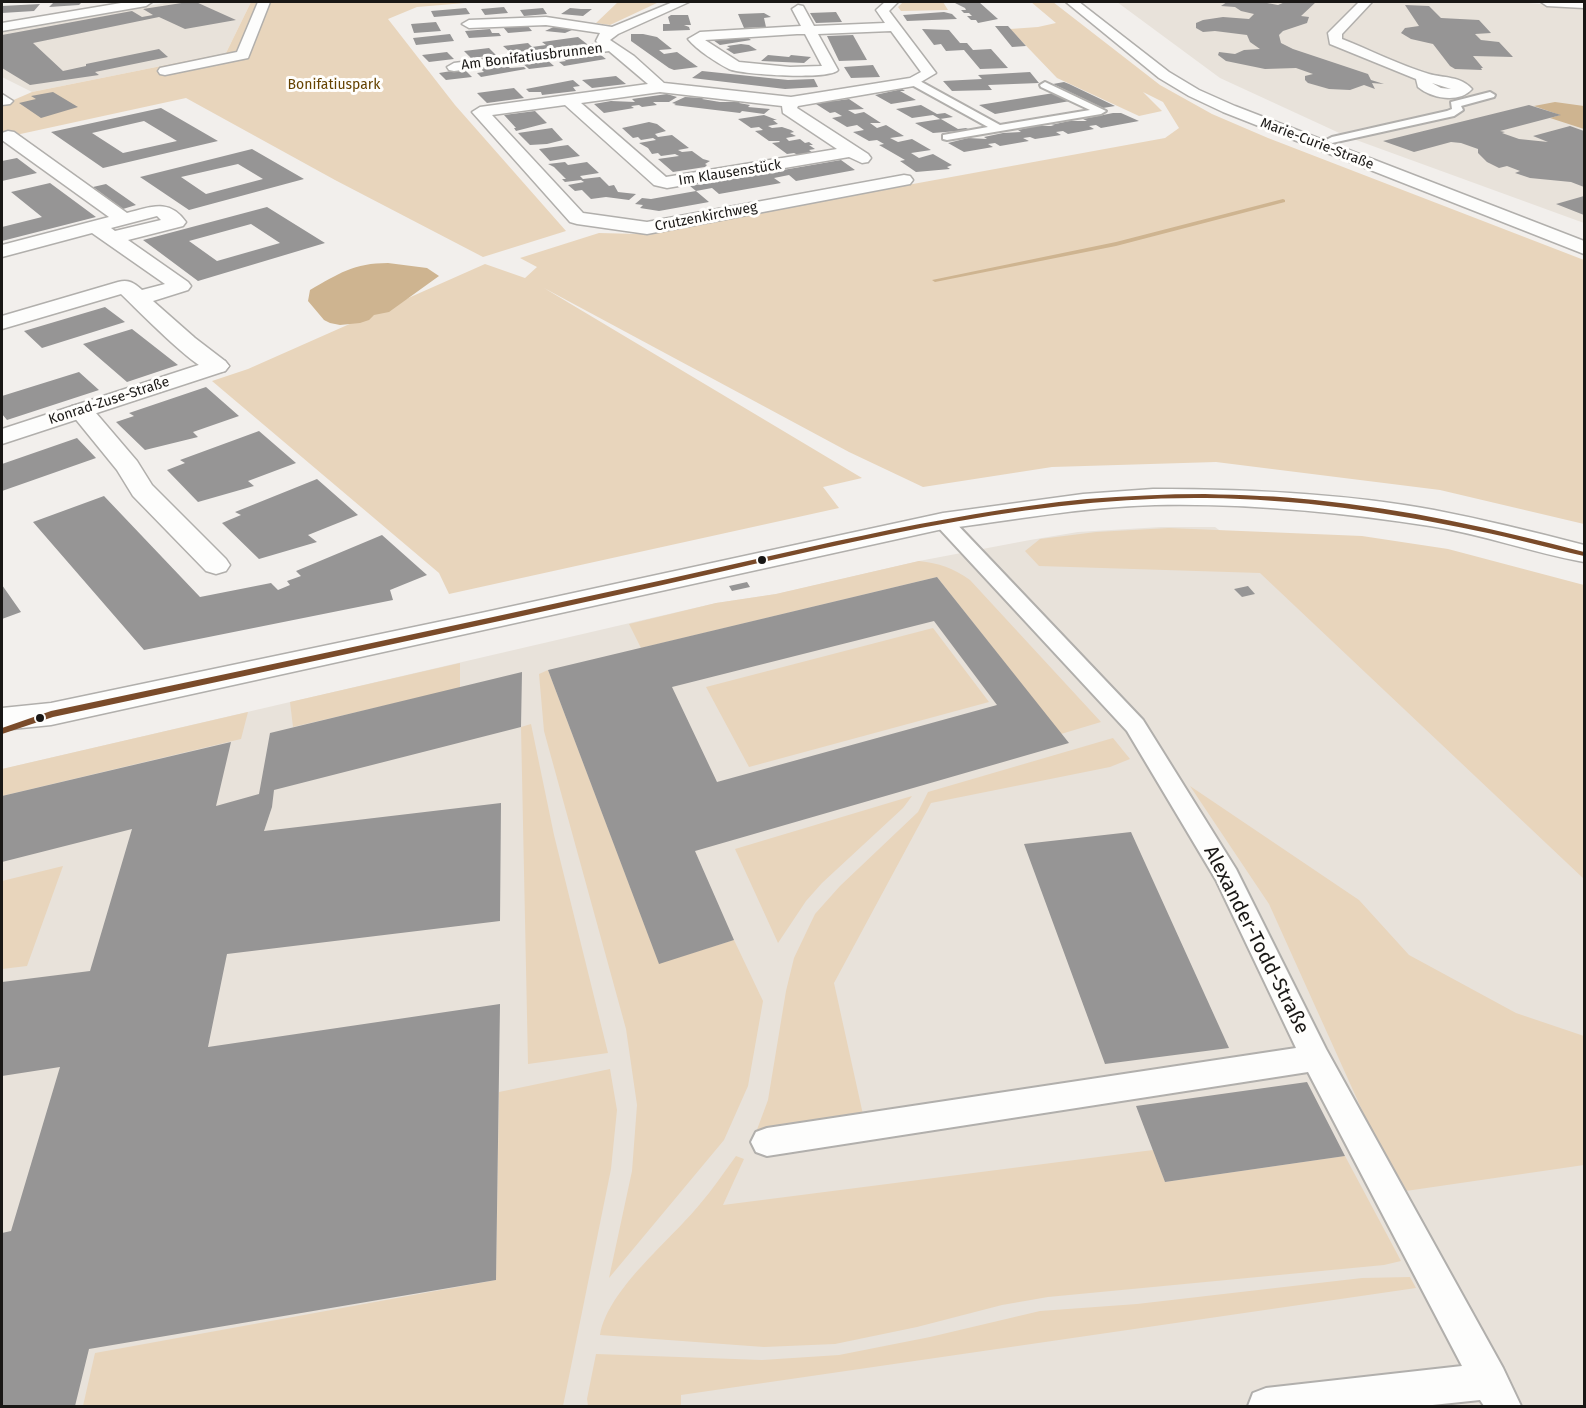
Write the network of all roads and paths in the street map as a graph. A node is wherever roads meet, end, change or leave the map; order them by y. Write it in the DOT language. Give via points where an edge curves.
graph roads {
  1 [pos="128,2"];
  2 [pos="146,2"];
  3 [pos="264,2"];
  4 [pos="683,2"];
  5 [pos="892,2"];
  6 [pos="1071,2"];
  7 [pos="1092,2"];
  8 [pos="1366,2"];
  9 [pos="1547,2"];
  10 [pos="1584,4"];
  11 [pos="98,6"];
  12 [pos="798,9"];
  13 [pos="469,24"];
  14 [pos="2,25"];
  15 [pos="894,27"];
  16 [pos="809,30"];
  17 [pos="614,31"];
  18 [pos="610,47"];
  19 [pos="454,67"];
  20 [pos="165,71"];
  21 [pos="1426,78"];
  22 [pos="914,82"];
  23 [pos="1045,85"];
  24 [pos="660,87"];
  25 [pos="1490,95"];
  26 [pos="568,99"];
  27 [pos="791,102"];
  28 [pos="998,128"];
  29 [pos="8,136"];
  30 [pos="947,137"];
  31 [pos="1332,140"];
  32 [pos="851,153"];
  33 [pos="124,219"];
  34 [pos="104,232"];
  35 [pos="1584,238"];
  36 [pos="1584,248"];
  37 [pos="2,251"];
  38 [pos="132,292"];
  39 [pos="2,303"];
  40 [pos="9,321"];
  41 [pos="81,411"];
  42 [pos="2,437"];
  43 [pos="943,520"];
  44 [pos="1584,554"];
  45 [pos="216,565"];
  46 [pos="51,714"];
  47 [pos="2,719"];
  48 [pos="2,731"];
  49 [pos="1316,1058"];
  50 [pos="767,1142"];
  51 [pos="1497,1394"];
  52 [pos="1266,1407"];
  1 -- 11 [label="street"];
  2 -- 11 [label="street"];
  3 -- 20 [label="street" via="243,55"];
  4 -- 17 [label="street, Am Bonifatiusbrunnen"];
  5 -- 15 [label="street" via="882,10"];
  6 -- 36 [label="street, Marie-Curie-Straße" via="1164,75 1194,93"];
  7 -- 31 [label="street, Marie-Curie-Straße" via="1184,74 1251,109"];
  8 -- 21 [label="street" via="1335,33 1335,41"];
  9 -- 10 [label="street"];
  11 -- 14 [label="street"];
  12 -- 16 [label="street"];
  13 -- 17 [label="street, Am Bonifatiusbrunnen" via="546,21"];
  15 -- 16 [label="street"];
  15 -- 22 [label="street" via="929,73"];
  16 -- 16 [label="street" via="732,29 696,39 735,66 831,70"];
  17 -- 18 [label="street, Am Bonifatiusbrunnen" via="603,41"];
  18 -- 19 [label="street, Am Bonifatiusbrunnen"];
  18 -- 24 [label="street, Am Bonifatiusbrunnen"];
  22 -- 27 [label="street"];
  22 -- 28 [label="lane"];
  23 -- 28 [label="lane" via="1101,111"];
  24 -- 26 [label="street"];
  24 -- 27 [label="street"];
  25 -- 31 [label="lane" via="1455,104 1458,110 1450,114"];
  26 -- 32 [label="street, Im Klausenstück" via="660,181 668,183"];
  26 -- 32 [label="street, Crutzenkirchweg" via="480,112 577,218 647,228 904,180"];
  27 -- 32 [label="street" via="789,110"];
  28 -- 30 [label="lane"];
  29 -- 33 [label="street"];
  31 -- 35 [label="street, Marie-Curie-Straße"];
  33 -- 34 [label="street"];
  33 -- 34 [label="street" via="160,210 176,222"];
  34 -- 37 [label="street"];
  34 -- 38 [label="street" via="165,275"];
  38 -- 40 [label="street"];
  38 -- 41 [label="street, Konrad-Zuse-Straße" via="218,366"];
  39 -- 40 [label="street"];
  41 -- 42 [label="street, Konrad-Zuse-Straße"];
  41 -- 45 [label="street" via="142,490"];
  43 -- 44 [label="street" via="1083,502 1225,497 1395,511"];
  43 -- 46 [label="street" via="470,626"];
  43 -- 49 [label="lane, Alexander-Todd-Straße" via="1135,726 1227,876"];
  46 -- 47 [label="street"];
  46 -- 48 [label="street"];
  49 -- 50 [label="lane"];
  49 -- 51 [label="lane, Alexander-Todd-Straße"];
  51 -- 52 [label="lane"];
}
